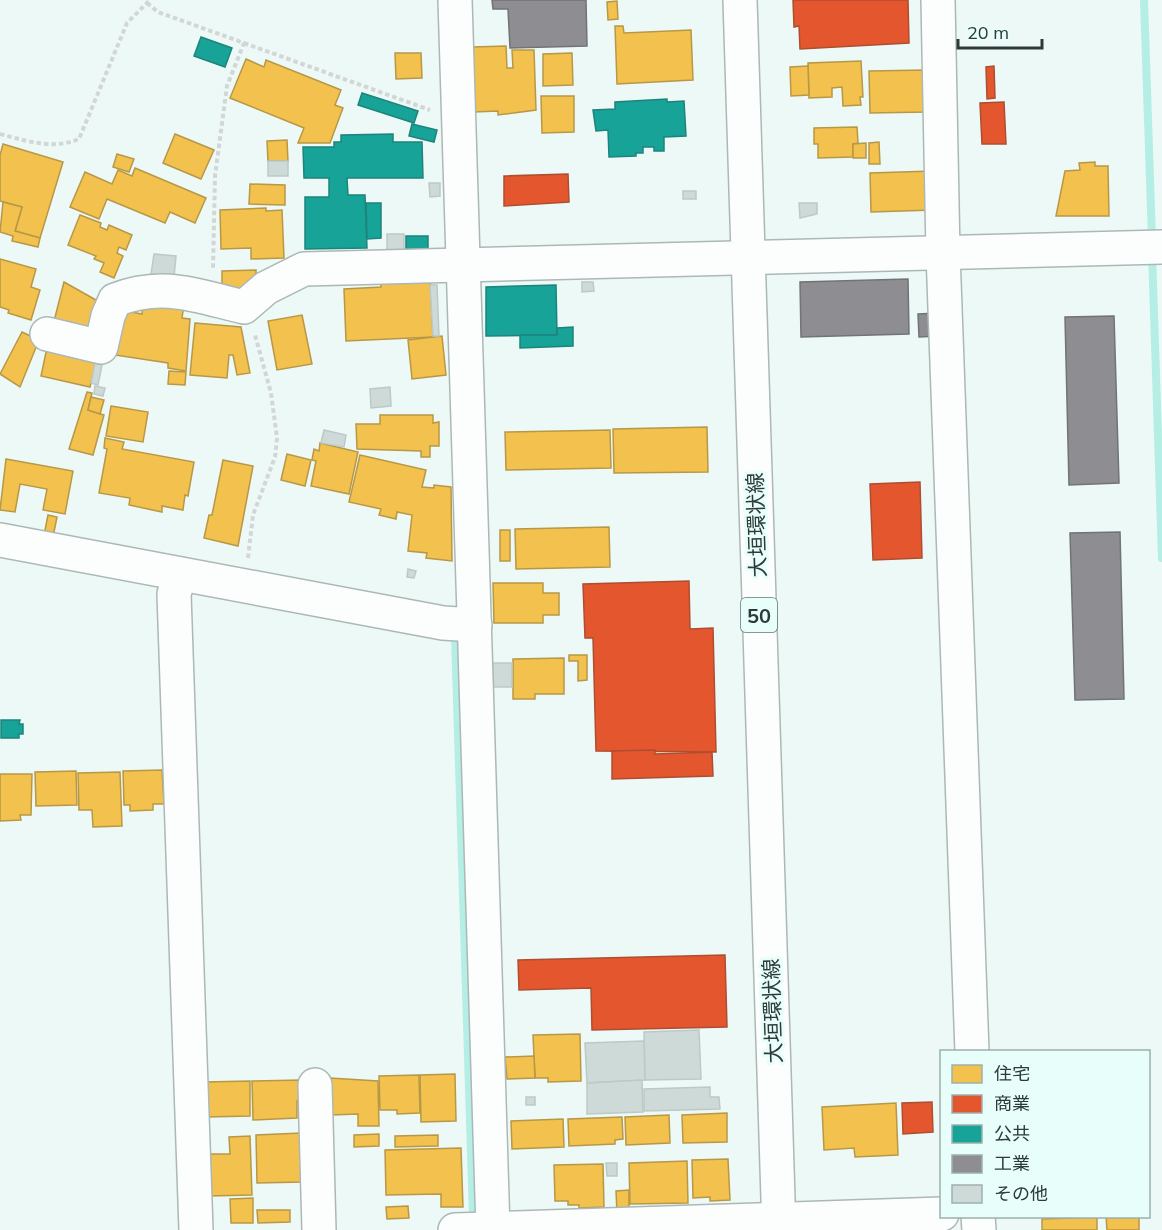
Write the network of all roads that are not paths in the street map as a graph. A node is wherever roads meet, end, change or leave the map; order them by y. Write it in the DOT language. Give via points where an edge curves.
graph roads {
  1 [pos="455,0"];
  2 [pos="740,0"];
  3 [pos="938,0"];
  4 [pos="1146,248"];
  5 [pos="943,253"];
  6 [pos="748,257"];
  7 [pos="463,266"];
  8 [pos="47,334"];
  9 [pos="0,540"];
  10 [pos="180,574"];
  11 [pos="476,625"];
  12 [pos="972,1050"];
  13 [pos="315,1085"];
  14 [pos="940,1214"];
  15 [pos="779,1224"];
  16 [pos="493,1229"];
  17 [pos="196,1230"];
  18 [pos="319,1230"];
  19 [pos="455,1230"];
  1 -- 7 [label="street"];
  2 -- 6 [label="street, 大垣環状線 / 50"];
  3 -- 5 [label="street"];
  4 -- 5 [label="street"];
  5 -- 6 [label="street"];
  5 -- 12 [label="street"];
  6 -- 7 [label="street"];
  6 -- 15 [label="street, 大垣環状線 / 50"];
  7 -- 8 [label="street" via="304,269 266,288 244,307 165,289 136,291 115,300 101,347"];
  7 -- 11 [label="street"];
  9 -- 10 [label="street"];
  10 -- 11 [label="street" via="443,623"];
  10 -- 17 [label="street" via="174,594"];
  11 -- 16 [label="street"];
  13 -- 18 [label="street"];
  14 -- 15 [label="street"];
  15 -- 16 [label="street"];
  16 -- 19 [label="street"];
}
